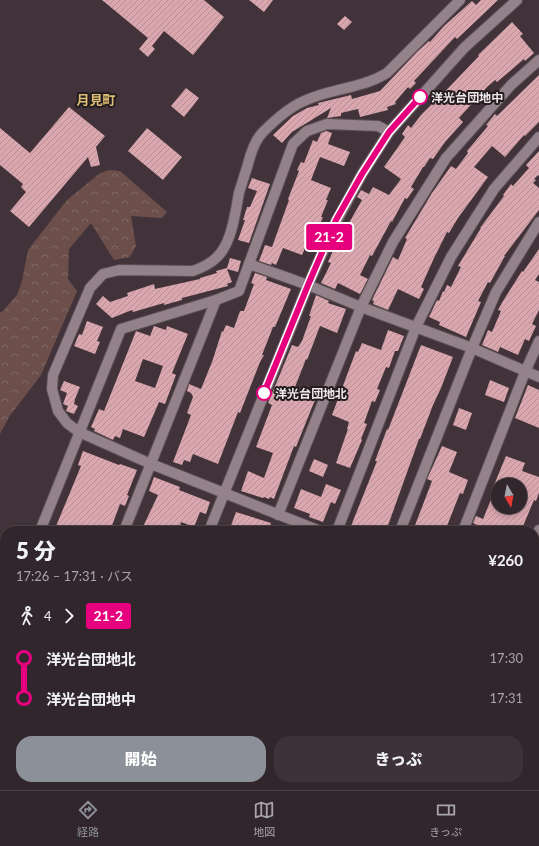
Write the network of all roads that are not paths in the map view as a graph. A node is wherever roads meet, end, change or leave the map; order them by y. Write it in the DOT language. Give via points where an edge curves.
graph roads {
  1 [pos="460,0"];
  2 [pos="517,0"];
  3 [pos="539,60"];
  4 [pos="389,132"];
  5 [pos="539,137"];
  6 [pos="539,222"];
  7 [pos="249,264"];
  8 [pos="308,285"];
  9 [pos="216,300"];
  10 [pos="360,307"];
  11 [pos="416,327"];
  12 [pos="539,341"];
  13 [pos="472,348"];
  14 [pos="525,372"];
  15 [pos="539,377"];
  16 [pos="79,432"];
  17 [pos="151,464"];
  18 [pos="224,492"];
  19 [pos="278,515"];
  20 [pos="42,526"];
  21 [pos="126,526"];
  22 [pos="211,526"];
  23 [pos="307,526"];
  24 [pos="339,526"];
  25 [pos="402,526"];
  26 [pos="465,526"];
  1 -- 16 [label="street" via="387,73 376,80 304,101 290,109 263,132 253,146 225,247 217,258 193,271 119,270 103,274 90,288 52,375 52,389 58,412"];
  2 -- 4 [label="street" via="464,48"];
  3 -- 10 [label="street" via="511,85 446,158 393,242"];
  4 -- 7 [label="street" via="378,126 327,124 307,131 293,144"];
  4 -- 8 [label="street" via="336,220"];
  5 -- 11 [label="street" via="494,189 451,257"];
  6 -- 13 [label="street" via="496,292"];
  7 -- 8 [label="street"];
  7 -- 9 [label="street" via="239,291"];
  8 -- 10 [label="street"];
  8 -- 18 [label="street"];
  9 -- 16 [label="street" via="121,329"];
  9 -- 17 [label="street"];
  10 -- 11 [label="street"];
  10 -- 19 [label="street"];
  11 -- 13 [label="street"];
  11 -- 24 [label="street"];
  12 -- 14 [label="street"];
  13 -- 14 [label="street"];
  13 -- 25 [label="street"];
  14 -- 15 [label="street"];
  14 -- 26 [label="street"];
  16 -- 17 [label="street"];
  16 -- 20 [label="street"];
  17 -- 18 [label="street"];
  17 -- 21 [label="street"];
  18 -- 19 [label="street"];
  18 -- 22 [label="street"];
  19 -- 23 [label="street"];
}
